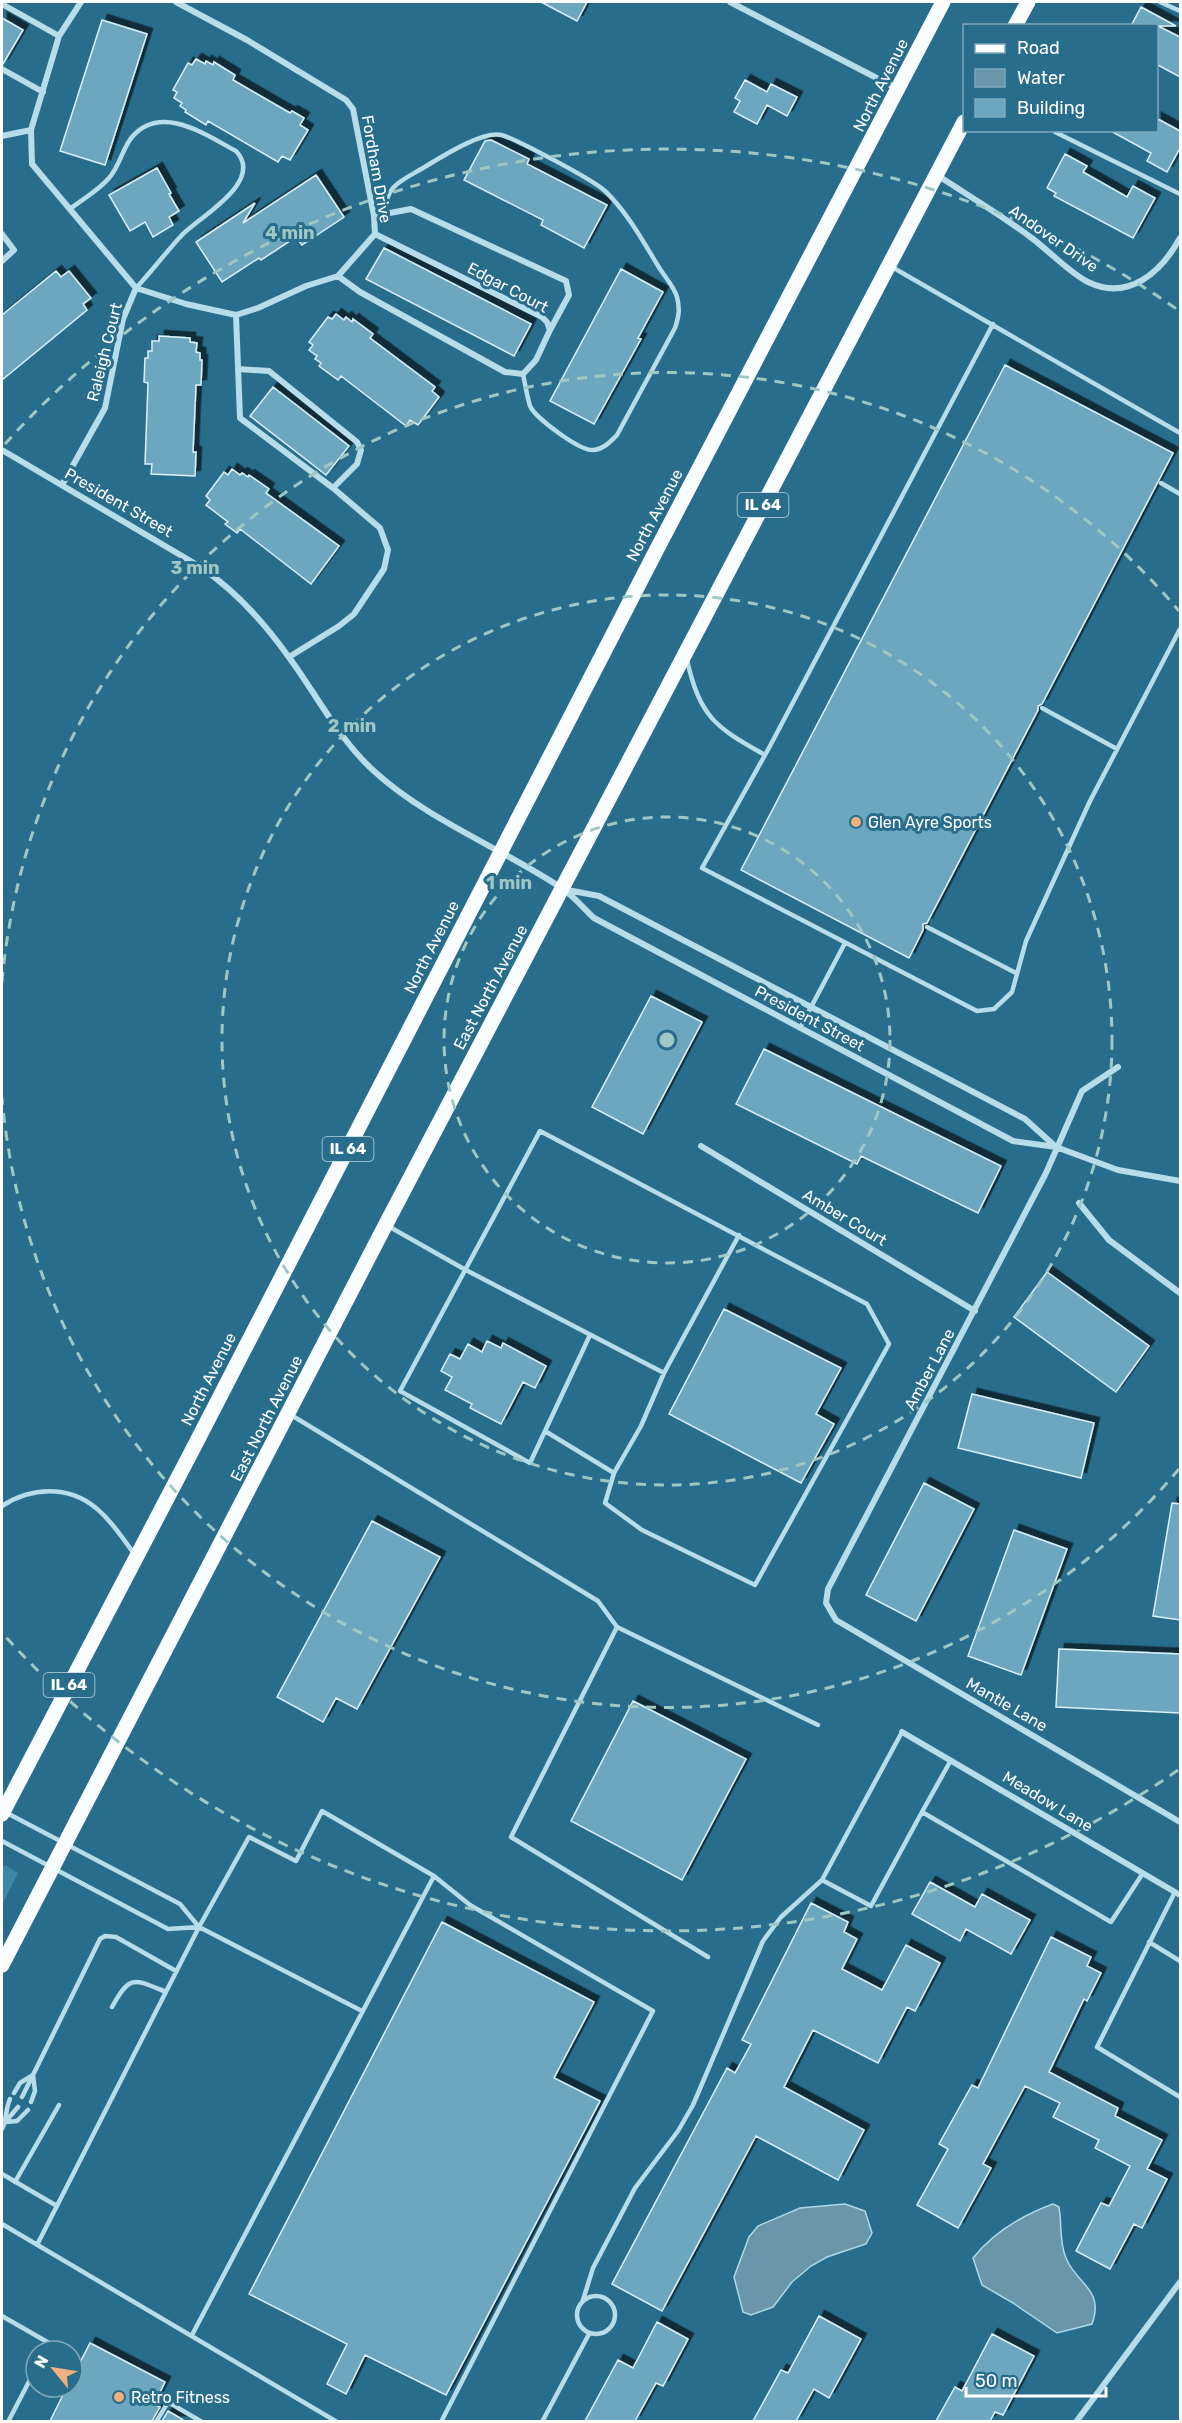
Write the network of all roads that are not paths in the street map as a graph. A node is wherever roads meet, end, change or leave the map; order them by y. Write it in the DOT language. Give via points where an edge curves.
graph roads {
  1 [pos="81,2"];
  2 [pos="176,2"];
  3 [pos="730,2"];
  4 [pos="944,2"];
  5 [pos="1028,2"];
  6 [pos="1160,2"];
  7 [pos="2,4"];
  8 [pos="1180,11"];
  9 [pos="1016,24"];
  10 [pos="59,36"];
  11 [pos="2,69"];
  12 [pos="898,89"];
  13 [pos="43,92"];
  14 [pos="963,124"];
  15 [pos="31,130"];
  16 [pos="1055,132"];
  17 [pos="2,136"];
  18 [pos="937,174"];
  19 [pos="1180,194"];
  20 [pos="70,210"];
  21 [pos="386,213"];
  22 [pos="374,216"];
  23 [pos="2,234"];
  24 [pos="375,234"];
  25 [pos="1180,238"];
  26 [pos="2,261"];
  27 [pos="889,266"];
  28 [pos="338,276"];
  29 [pos="136,288"];
  30 [pos="236,315"];
  31 [pos="993,324"];
  32 [pos="550,330"];
  33 [pos="238,369"];
  34 [pos="523,374"];
  35 [pos="1180,433"];
  36 [pos="2,450"];
  37 [pos="1161,483"];
  38 [pos="62,485"];
  39 [pos="333,488"];
  40 [pos="1180,494"];
  41 [pos="1180,629"];
  42 [pos="686,653"];
  43 [pos="289,657"];
  44 [pos="1042,708"];
  45 [pos="1118,749"];
  46 [pos="765,755"];
  47 [pos="501,853"];
  48 [pos="562,888"];
  49 [pos="927,927"];
  50 [pos="845,944"];
  51 [pos="1016,973"];
  52 [pos="811,1006"];
  53 [pos="800,1028"];
  54 [pos="1118,1067"];
  55 [pos="700,1146"];
  56 [pos="1056,1147"];
  57 [pos="1180,1181"];
  58 [pos="1080,1203"];
  59 [pos="386,1224"];
  60 [pos="739,1235"];
  61 [pos="464,1269"];
  62 [pos="1180,1293"];
  63 [pos="975,1311"];
  64 [pos="590,1335"];
  65 [pos="664,1372"];
  66 [pos="289,1413"];
  67 [pos="545,1431"];
  68 [pos="614,1473"];
  69 [pos="2,1506"];
  70 [pos="136,1557"];
  71 [pos="826,1604"];
  72 [pos="617,1627"];
  73 [pos="818,1725"];
  74 [pos="902,1732"];
  75 [pos="951,1760"];
  76 [pos="2,1812"];
  77 [pos="922,1812"];
  78 [pos="1180,1821"];
  79 [pos="2,1841"];
  80 [pos="65,1842"];
  81 [pos="51,1869"];
  82 [pos="1143,1873"];
  83 [pos="434,1876"];
  84 [pos="822,1880"];
  85 [pos="1178,1894"];
  86 [pos="199,1927"];
  87 [pos="1149,1942"];
  88 [pos="708,1957"];
  89 [pos="1180,1961"];
  90 [pos="2,1965"];
  91 [pos="177,1971"];
  92 [pos="166,1992"];
  93 [pos="112,2007"];
  94 [pos="362,2011"];
  95 [pos="33,2075"];
  96 [pos="14,2093"];
  97 [pos="22,2097"];
  98 [pos="1180,2097"];
  99 [pos="10,2099"];
  100 [pos="32,2102"];
  101 [pos="59,2105"];
  102 [pos="18,2107"];
  103 [pos="28,2110"];
  104 [pos="6,2122"];
  105 [pos="2,2129"];
  106 [pos="2,2174"];
  107 [pos="15,2182"];
  108 [pos="57,2206"];
  109 [pos="2,2224"];
  110 [pos="37,2245"];
  111 [pos="1180,2282"];
  112 [pos="583,2300"];
  113 [pos="2,2316"];
  114 [pos="589,2334"];
  115 [pos="192,2335"];
  116 [pos="42,2339"];
  117 [pos="24,2391"];
  118 [pos="8,2421"];
  119 [pos="156,2421"];
  120 [pos="202,2421"];
  121 [pos="337,2421"];
  122 [pos="441,2421"];
  123 [pos="542,2421"];
  124 [pos="1076,2421"];
  1 -- 10 [label="street"];
  2 -- 22 [label="street, Fordham Drive" via="346,100 353,109"];
  3 -- 12 [label="street"];
  4 -- 12 [label="main road, North Avenue / IL 64"];
  5 -- 9 [label="main road"];
  6 -- 8 [label="lane"];
  7 -- 10 [label="street"];
  10 -- 13 [label="street"];
  11 -- 13 [label="street"];
  12 -- 47 [label="main road, North Avenue / IL 64"];
  13 -- 15 [label="street"];
  14 -- 18 [label="main road, IL 64"];
  15 -- 17 [label="street"];
  15 -- 20 [label="street" via="32,164"];
  16 -- 19 [label="lane"];
  18 -- 25 [label="street, Andover Drive" via="1033,238 1087,282 1109,288 1144,282 1171,255"];
  18 -- 27 [label="main road, IL 64"];
  20 -- 29 [label="street"];
  20 -- 29 [label="lane" via="109,178 132,137 154,123 172,122 189,127 242,157 239,181 232,191 187,230"];
  21 -- 22 [label="street"];
  21 -- 32 [label="street" via="411,209 566,281 569,295"];
  21 -- 34 [label="lane" via="388,192 400,182 490,135 512,138 583,177 604,190 619,207 676,295 680,314 617,435 593,450 565,437 531,407"];
  22 -- 24 [label="street, Fordham Drive"];
  23 -- 26 [label="street" via="14,250"];
  24 -- 28 [label="street, Fordham Drive"];
  24 -- 32 [label="street, Edgar Court" via="542,317"];
  27 -- 31 [label="lane"];
  27 -- 42 [label="main road, IL 64"];
  28 -- 30 [label="street"];
  28 -- 34 [label="street" via="505,372"];
  29 -- 30 [label="street"];
  29 -- 38 [label="street, Raleigh Court" via="123,319 105,408"];
  30 -- 33 [label="street"];
  31 -- 35 [label="lane"];
  31 -- 46 [label="lane"];
  32 -- 34 [label="street, Edgar Court" via="536,360"];
  33 -- 39 [label="street" via="240,418"];
  33 -- 39 [label="street" via="269,371 357,442 361,450 357,464"];
  36 -- 38 [label="street, President Street"];
  37 -- 40 [label="lane"];
  38 -- 43 [label="street, President Street" via="219,580 248,606"];
  39 -- 43 [label="street" via="380,528 388,550 384,569 354,614"];
  41 -- 45 [label="lane"];
  42 -- 46 [label="lane" via="692,682 708,716 721,729"];
  42 -- 48 [label="main road, IL 64"];
  43 -- 47 [label="street, President Street" via="353,750 373,770 409,799"];
  44 -- 45 [label="lane"];
  45 -- 51 [label="lane" via="1031,930"];
  46 -- 50 [label="lane" via="702,868"];
  47 -- 48 [label="street, President Street"];
  47 -- 70 [label="main road, North Avenue / IL 64"];
  48 -- 52 [label="street, President Street" via="599,896"];
  48 -- 53 [label="street, President Street" via="594,918"];
  48 -- 59 [label="main road, East North Avenue / IL 64"];
  49 -- 51 [label="lane"];
  50 -- 51 [label="lane" via="977,1011 994,1009 1012,992"];
  50 -- 52 [label="lane"];
  52 -- 53 [label="lane"];
  52 -- 56 [label="street, President Street" via="1025,1119"];
  53 -- 56 [label="street, President Street" via="1012,1141"];
  54 -- 56 [label="street, Amber Lane" via="1082,1091"];
  55 -- 63 [label="street, Amber Court"];
  56 -- 57 [label="street, President Street" via="1118,1170"];
  56 -- 63 [label="street, Amber Lane"];
  58 -- 62 [label="street" via="1109,1240"];
  59 -- 61 [label="lane"];
  59 -- 66 [label="main road, East North Avenue / IL 64"];
  60 -- 61 [label="lane" via="540,1131"];
  60 -- 65 [label="lane"];
  60 -- 68 [label="lane" via="867,1304 889,1344 755,1585 642,1530 605,1503"];
  61 -- 64 [label="lane"];
  61 -- 67 [label="lane" via="400,1391 530,1463"];
  63 -- 71 [label="street, Amber Lane" via="828,1589"];
  64 -- 65 [label="lane"];
  64 -- 67 [label="lane"];
  65 -- 68 [label="lane" via="641,1426"];
  66 -- 72 [label="lane" via="598,1601"];
  66 -- 80 [label="main road, East North Avenue / IL 64"];
  67 -- 68 [label="lane"];
  69 -- 70 [label="lane" via="31,1492 72,1494 96,1507"];
  70 -- 76 [label="main road, North Avenue / IL 64"];
  71 -- 78 [label="street, Mantle Lane" via="836,1620"];
  72 -- 73 [label="lane"];
  72 -- 88 [label="lane" via="511,1837"];
  74 -- 75 [label="street, Meadow Lane"];
  74 -- 84 [label="lane"];
  75 -- 77 [label="lane"];
  75 -- 82 [label="street, Meadow Lane"];
  76 -- 80 [label="lane"];
  77 -- 82 [label="lane" via="1111,1922"];
  77 -- 84 [label="lane" via="871,1906"];
  79 -- 81 [label="lane"];
  80 -- 81 [label="main road, East North Avenue / IL 64"];
  80 -- 86 [label="lane" via="180,1904"];
  81 -- 86 [label="lane" via="168,1929"];
  81 -- 90 [label="main road, East North Avenue / IL 64"];
  82 -- 85 [label="street, Meadow Lane"];
  83 -- 86 [label="lane" via="322,1811 296,1861 249,1837"];
  83 -- 94 [label="lane"];
  83 -- 122 [label="lane" via="470,1905 653,2011"];
  84 -- 112 [label="lane" via="781,1917 763,1941 693,2105 635,2188 593,2268"];
  85 -- 87 [label="lane"];
  86 -- 91 [label="lane"];
  86 -- 94 [label="lane"];
  87 -- 89 [label="lane"];
  87 -- 98 [label="lane" via="1097,2047"];
  91 -- 92 [label="lane"];
  91 -- 95 [label="lane" via="116,1937 100,1939"];
  92 -- 93 [label="lane" via="139,1981 129,1984"];
  92 -- 108 [label="lane"];
  94 -- 115 [label="lane"];
  95 -- 96 [label="lane" via="20,2083"];
  95 -- 97 [label="lane"];
  95 -- 100 [label="lane"];
  99 -- 104 [label="lane" via="5,2110"];
  101 -- 107 [label="lane"];
  102 -- 104 [label="lane"];
  103 -- 104 [label="lane" via="17,2121"];
  104 -- 105 [label="lane"];
  106 -- 107 [label="lane"];
  107 -- 108 [label="lane"];
  108 -- 110 [label="lane"];
  109 -- 110 [label="lane"];
  110 -- 115 [label="lane"];
  111 -- 124 [label="street"];
  112 -- 114 [label="lane" via="576,2316 580,2327"];
  112 -- 114 [label="lane" via="602,2297 615,2312 608,2330"];
  113 -- 116 [label="lane"];
  114 -- 123 [label="lane"];
  115 -- 121 [label="lane"];
  117 -- 118 [label="lane"];
  119 -- 120 [label="lane" via="168,2402"];
}
